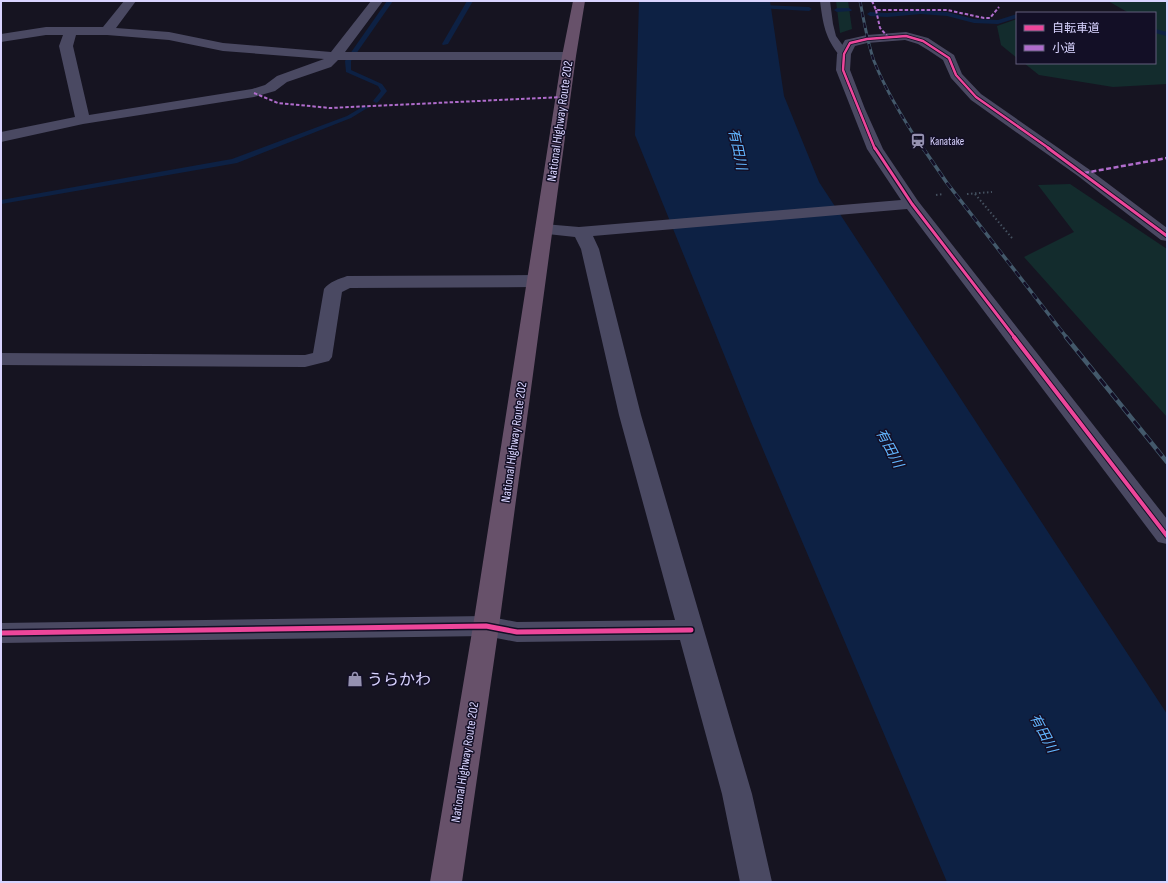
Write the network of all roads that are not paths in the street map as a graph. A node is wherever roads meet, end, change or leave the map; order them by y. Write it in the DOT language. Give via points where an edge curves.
graph roads {
  1 [pos="130,1"];
  2 [pos="377,1"];
  3 [pos="579,1"];
  4 [pos="825,1"];
  5 [pos="71,31"];
  6 [pos="107,31"];
  7 [pos="1,38"];
  8 [pos="844,54"];
  9 [pos="346,56"];
  10 [pos="569,56"];
  11 [pos="83,120"];
  12 [pos="1,137"];
  13 [pos="912,204"];
  14 [pos="544,229"];
  15 [pos="579,232"];
  16 [pos="1167,236"];
  17 [pos="536,281"];
  18 [pos="1,359"];
  19 [pos="1167,536"];
  20 [pos="486,626"];
  21 [pos="691,630"];
  22 [pos="1,633"];
  23 [pos="446,882"];
  24 [pos="756,882"];
  1 -- 6 [label="street"];
  2 -- 9 [label="street"];
  3 -- 10 [label="highway, National Highway Route 202"];
  4 -- 8 [label="lane" via="829,32"];
  5 -- 6 [label="street"];
  5 -- 7 [label="street" via="46,30"];
  5 -- 11 [label="street" via="66,46"];
  6 -- 9 [label="street" via="169,36 223,47"];
  8 -- 13 [label="street" via="843,70 875,149"];
  8 -- 16 [label="street" via="850,43 866,39 906,36 923,41 949,58 956,75 976,97 1084,173"];
  9 -- 10 [label="street"];
  9 -- 11 [label="street" via="282,79 270,88 254,93"];
  10 -- 14 [label="highway, National Highway Route 202"];
  11 -- 12 [label="street"];
  13 -- 15 [label="street"];
  13 -- 19 [label="street"];
  14 -- 15 [label="street"];
  14 -- 17 [label="highway, National Highway Route 202"];
  15 -- 21 [label="street" via="584,235 590,249 628,408"];
  17 -- 18 [label="street" via="347,282 333,289 322,357 304,361"];
  17 -- 20 [label="highway, National Highway Route 202"];
  20 -- 21 [label="street" via="517,632"];
  20 -- 22 [label="street"];
  20 -- 23 [label="highway, National Highway Route 202"];
  21 -- 24 [label="street" via="737,794"];
}
